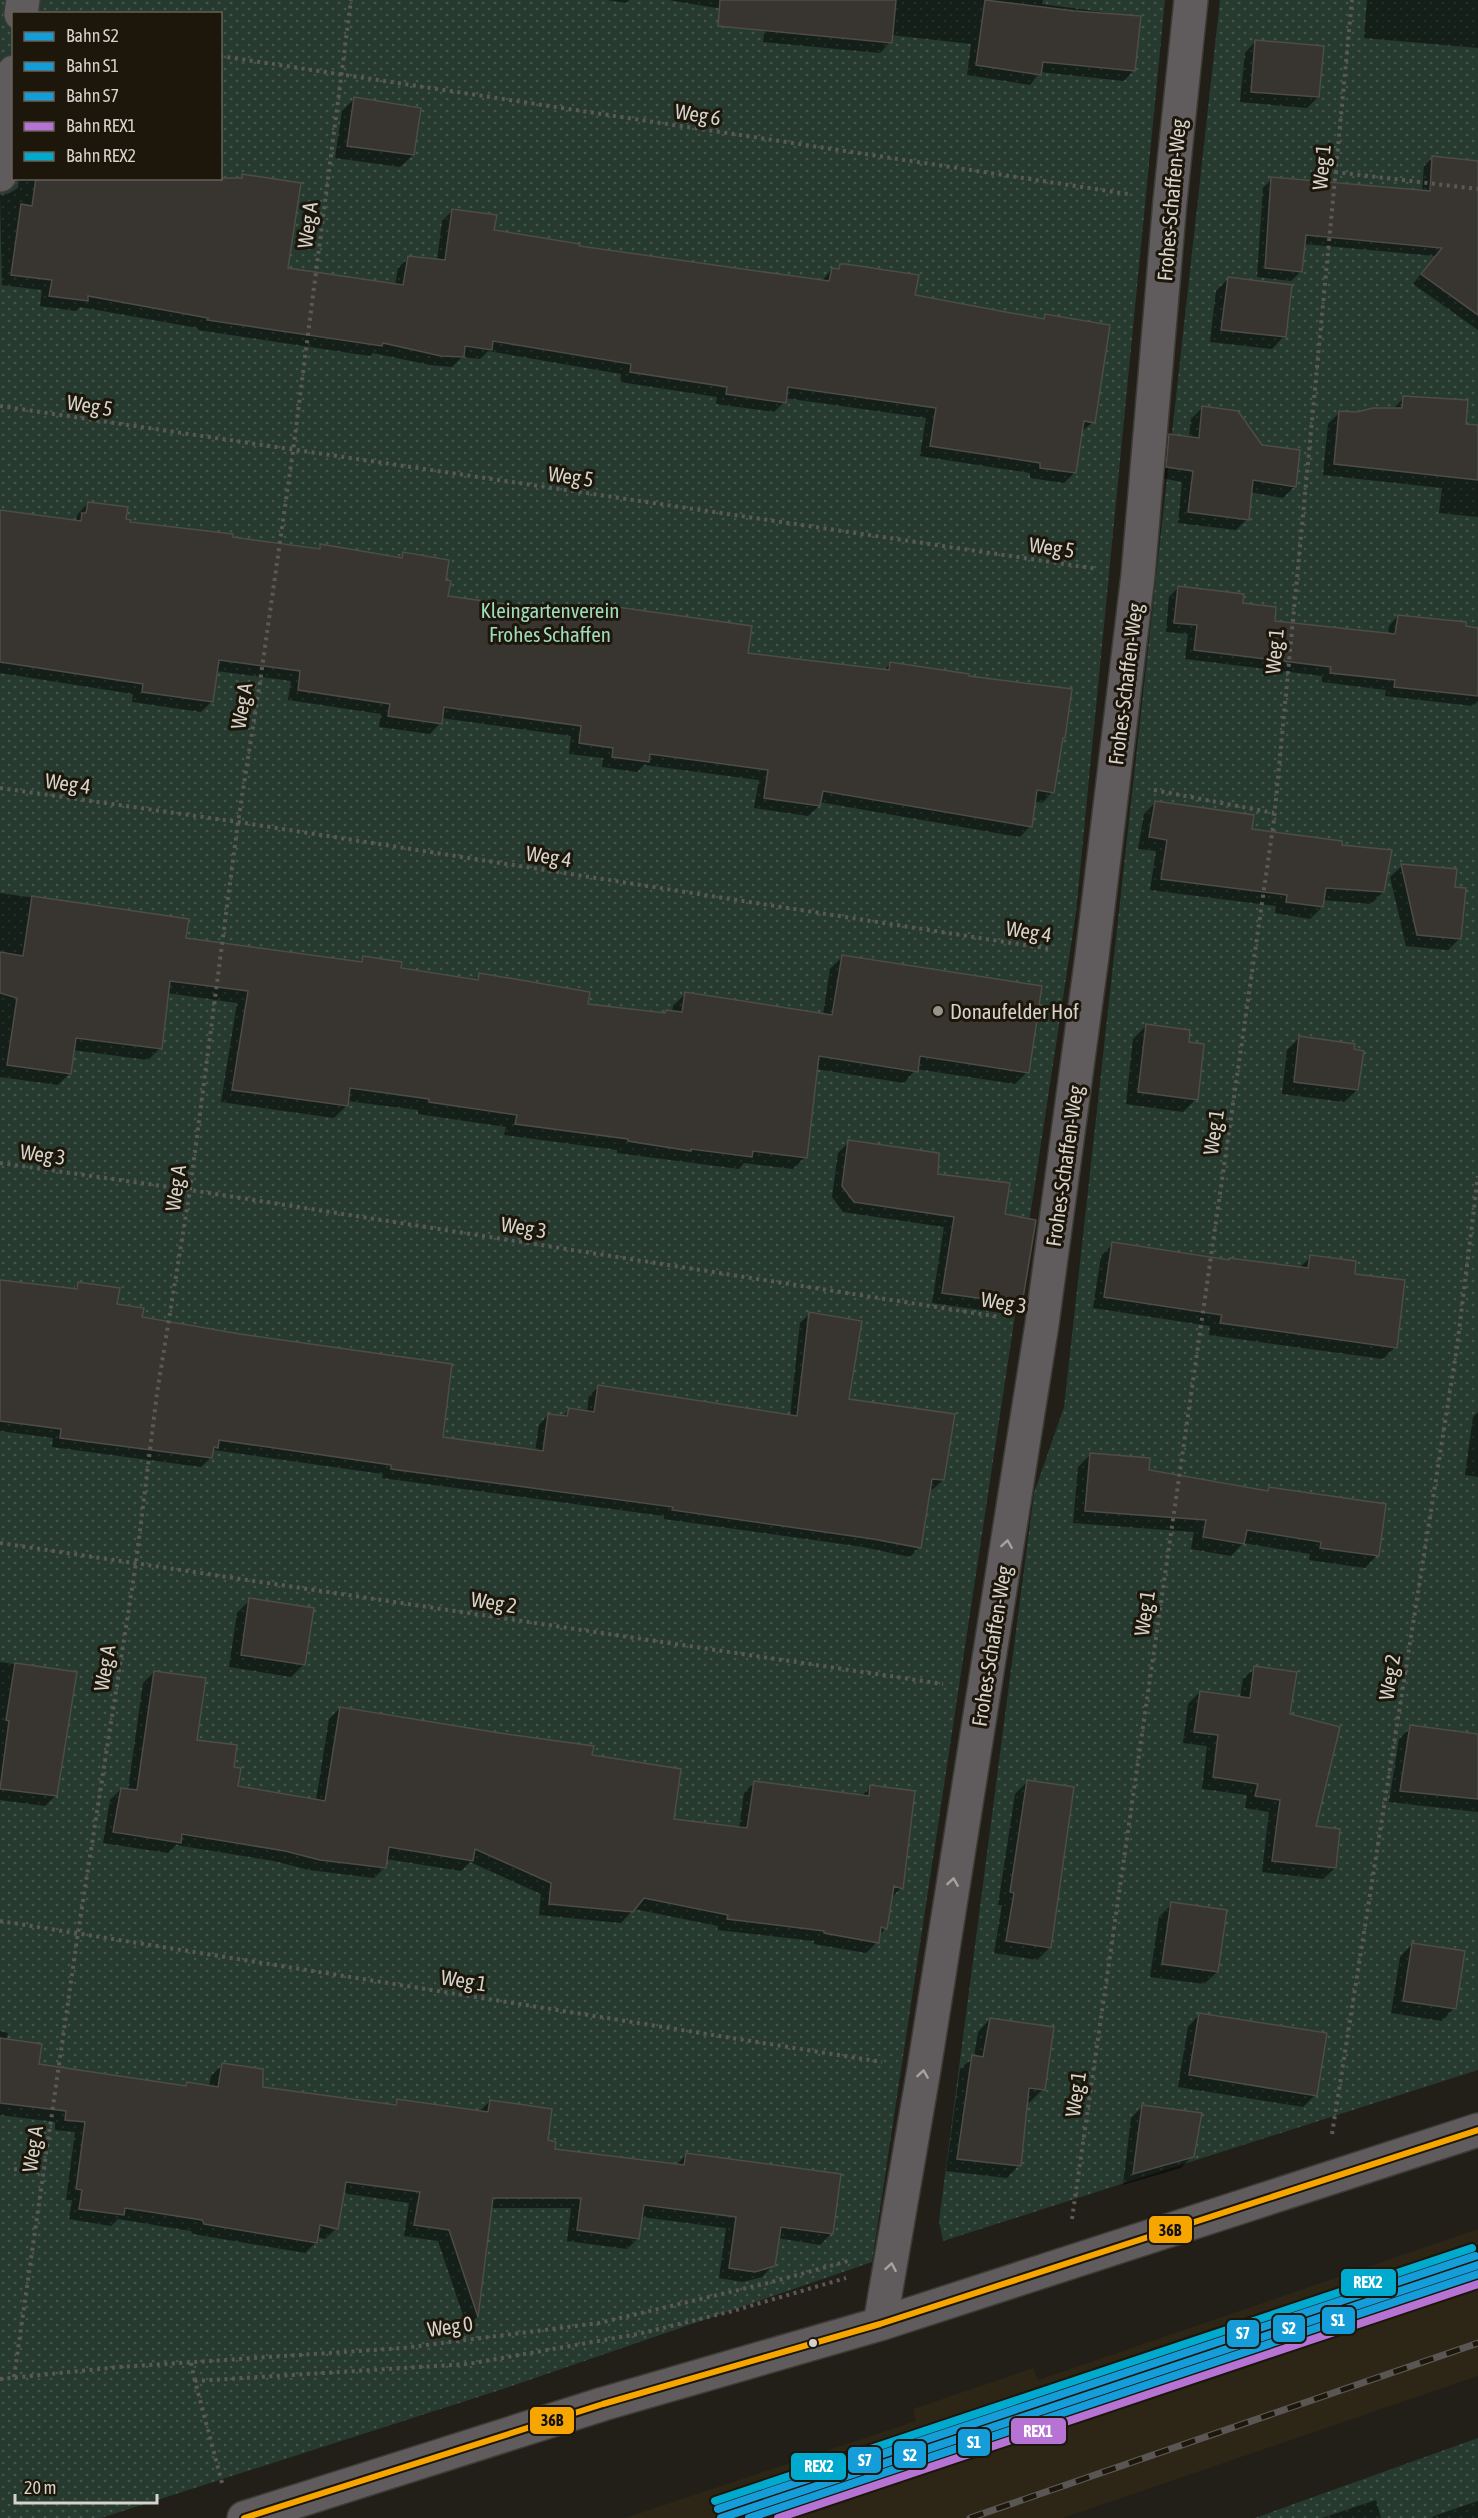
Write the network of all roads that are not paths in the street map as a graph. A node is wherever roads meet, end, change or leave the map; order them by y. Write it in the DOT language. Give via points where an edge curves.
graph roads {
  1 [pos="1191,0"];
  2 [pos="12,87"];
  3 [pos="0,175"];
  4 [pos="1478,2130"];
  5 [pos="880,2324"];
  6 [pos="243,2518"];
  5 -- 1 [label="street, Frohes-Schaffen-Weg, one-way" via="1042,1324 1092,956 1138,575"];
  2 -- 3 [label="street"];
  4 -- 5 [label="street"];
  5 -- 6 [label="street" via="603,2404"];
}
